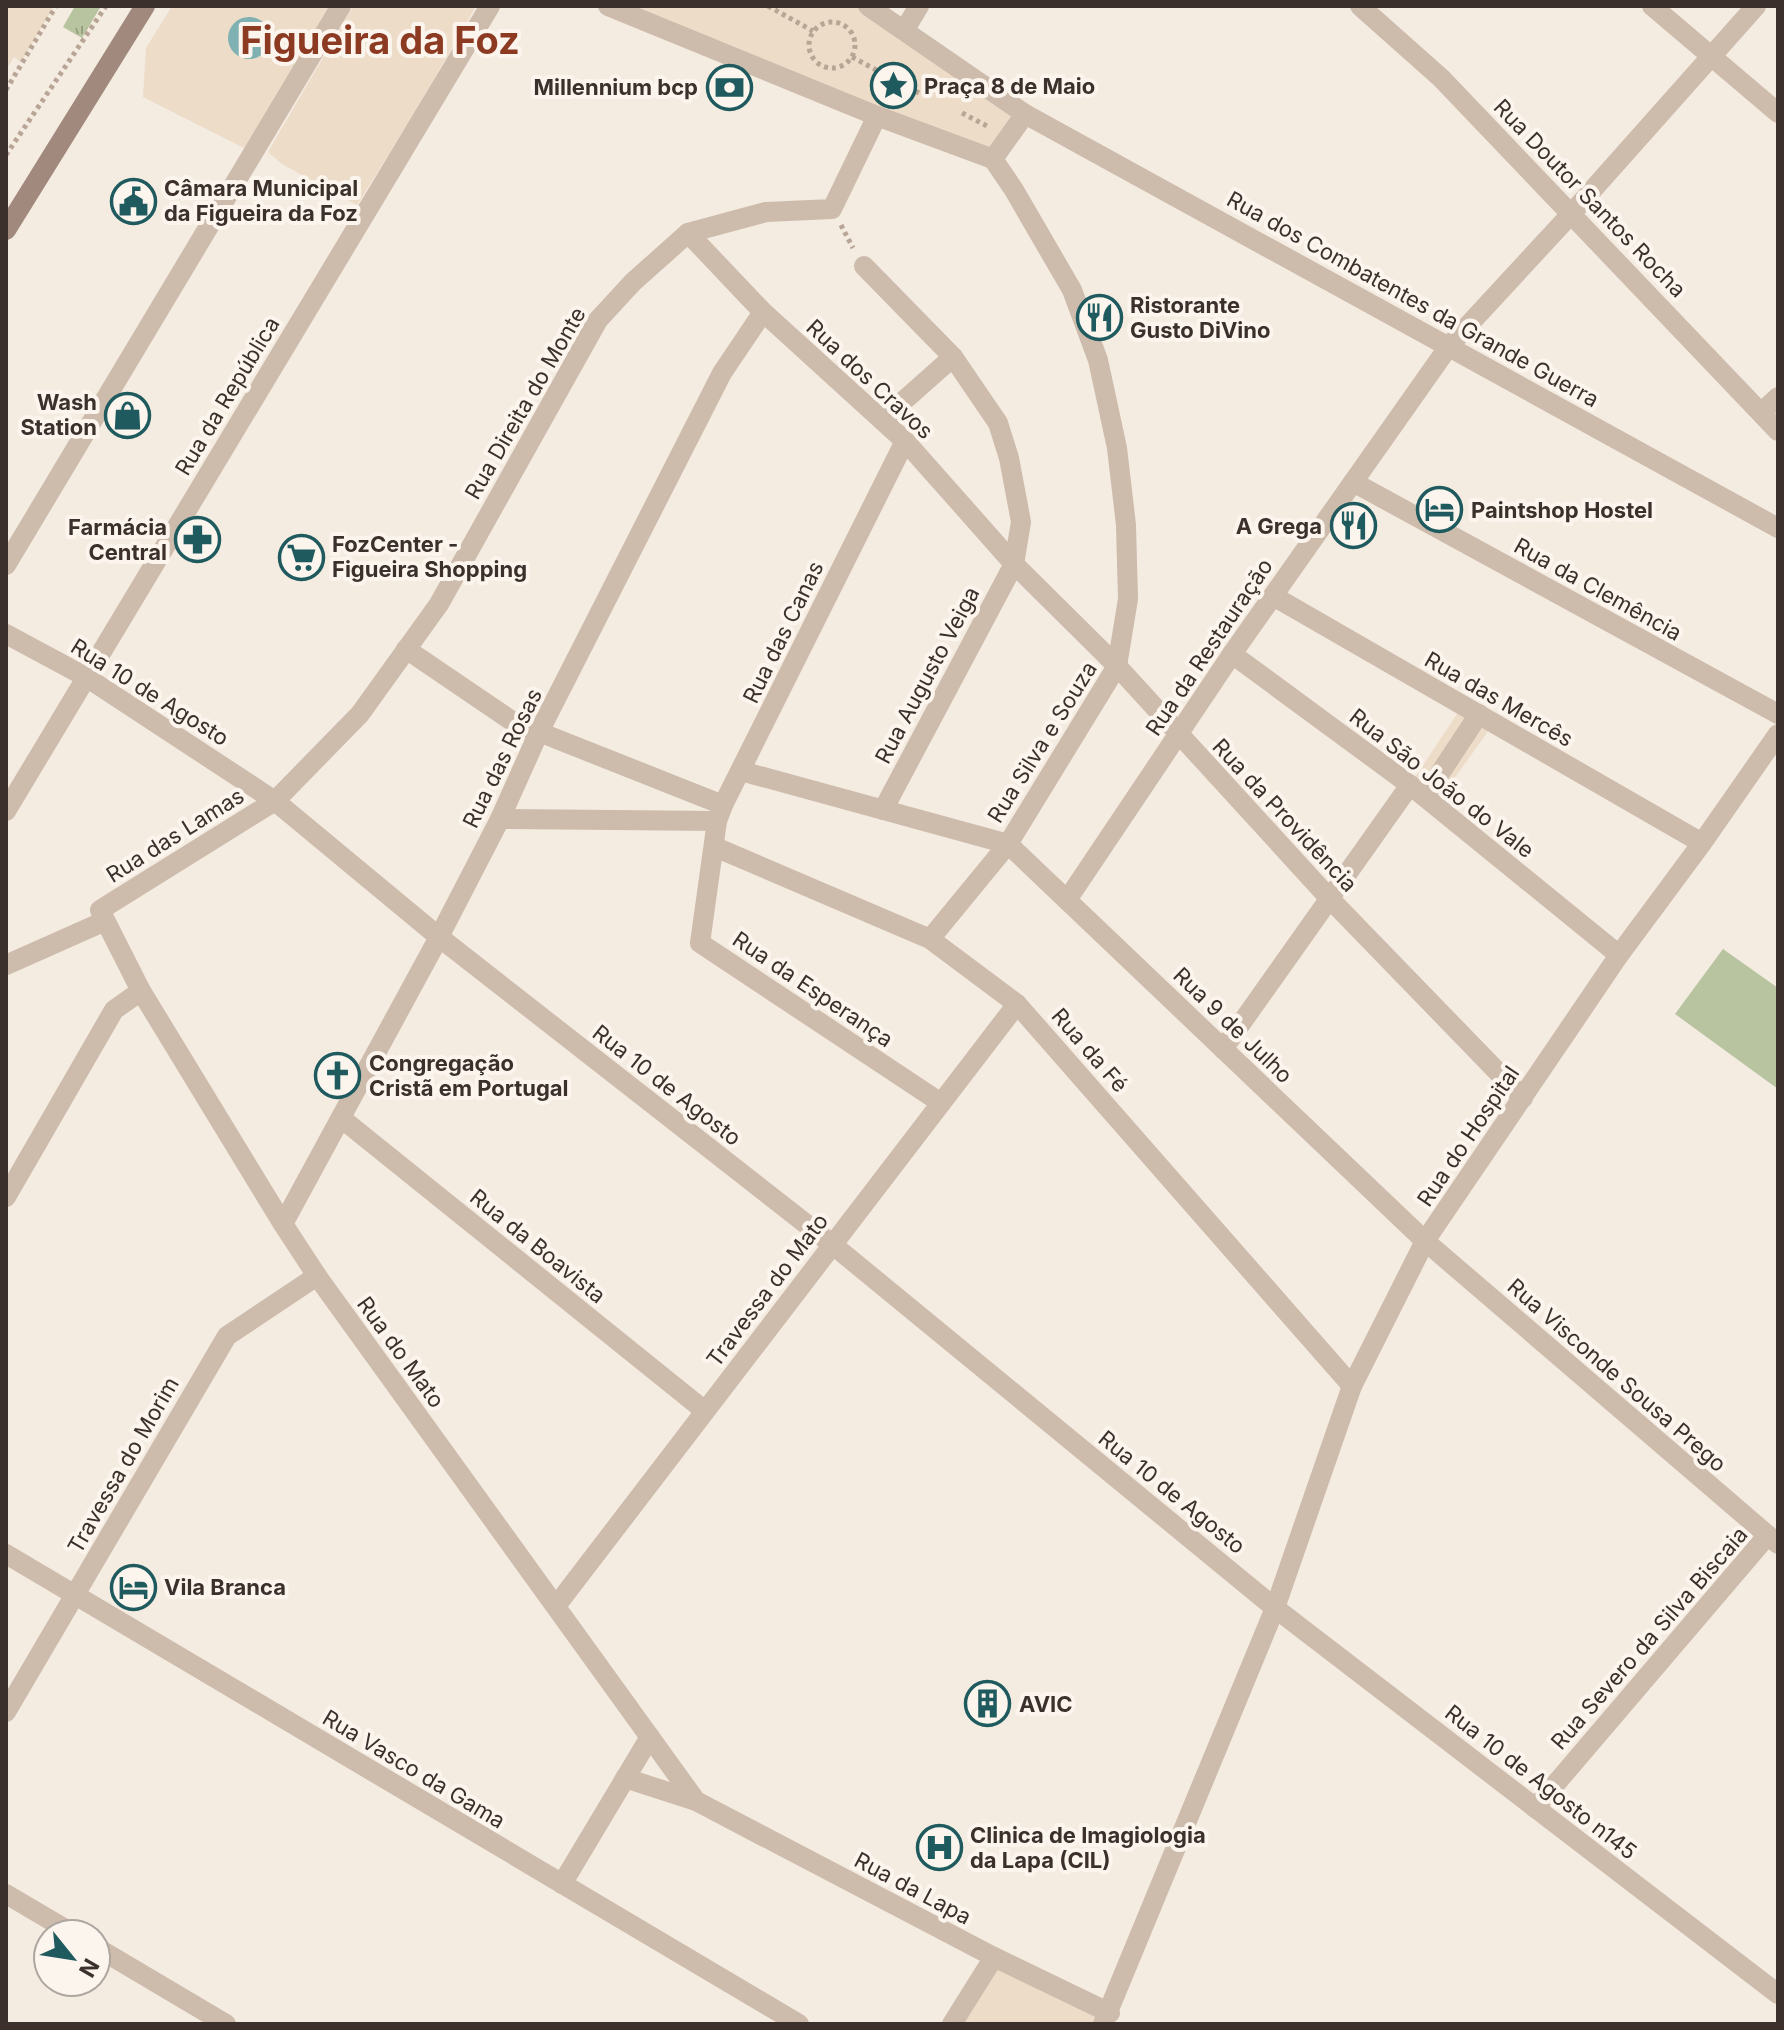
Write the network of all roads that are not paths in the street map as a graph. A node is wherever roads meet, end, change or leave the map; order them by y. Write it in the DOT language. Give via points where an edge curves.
graph roads {
  1 [pos="145,6"];
  2 [pos="341,6"];
  3 [pos="490,6"];
  4 [pos="608,6"];
  5 [pos="868,6"];
  6 [pos="919,6"];
  7 [pos="1360,6"];
  8 [pos="1652,6"];
  9 [pos="1756,6"];
  10 [pos="905,29"];
  11 [pos="1712,58"];
  12 [pos="1778,113"];
  13 [pos="1025,114"];
  14 [pos="877,116"];
  15 [pos="993,159"];
  16 [pos="1571,214"];
  17 [pos="6,230"];
  18 [pos="688,233"];
  19 [pos="864,266"];
  20 [pos="763,312"];
  21 [pos="1449,346"];
  22 [pos="953,357"];
  23 [pos="1778,397"];
  24 [pos="1762,412"];
  25 [pos="882,420"];
  26 [pos="1778,431"];
  27 [pos="905,441"];
  28 [pos="1353,482"];
  29 [pos="1778,528"];
  30 [pos="1014,564"];
  31 [pos="6,565"];
  32 [pos="1273,596"];
  33 [pos="6,634"];
  34 [pos="406,649"];
  35 [pos="1232,654"];
  36 [pos="1117,666"];
  37 [pos="86,677"];
  38 [pos="1479,714"];
  39 [pos="1778,714"];
  40 [pos="1778,734"];
  41 [pos="538,735"];
  42 [pos="1178,735"];
  43 [pos="741,771"];
  44 [pos="1418,790"];
  45 [pos="275,801"];
  46 [pos="883,810"];
  47 [pos="6,811"];
  48 [pos="720,813"];
  49 [pos="500,819"];
  50 [pos="1702,843"];
  51 [pos="1008,844"];
  52 [pos="715,847"];
  53 [pos="1330,899"];
  54 [pos="1067,900"];
  55 [pos="102,916"];
  56 [pos="439,937"];
  57 [pos="930,939"];
  58 [pos="1619,955"];
  59 [pos="6,965"];
  60 [pos="141,991"];
  61 [pos="1017,1004"];
  62 [pos="1223,1049"];
  63 [pos="1523,1098"];
  64 [pos="941,1103"];
  65 [pos="341,1118"];
  66 [pos="6,1197"];
  67 [pos="283,1224"];
  68 [pos="1425,1241"];
  69 [pos="833,1245"];
  70 [pos="317,1276"];
  71 [pos="1352,1386"];
  72 [pos="705,1411"];
  73 [pos="1773,1540"];
  74 [pos="6,1554"];
  75 [pos="74,1595"];
  76 [pos="556,1606"];
  77 [pos="1275,1608"];
  78 [pos="6,1712"];
  79 [pos="650,1737"];
  80 [pos="625,1778"];
  81 [pos="696,1801"];
  82 [pos="1535,1808"];
  83 [pos="562,1884"];
  84 [pos="6,1894"];
  85 [pos="47,1918"];
  86 [pos="112,1956"];
  87 [pos="994,1957"];
  88 [pos="1778,1994"];
  89 [pos="1106,2018"];
  90 [pos="226,2024"];
  91 [pos="799,2024"];
  92 [pos="952,2024"];
  1 -- 17 [label="main road"];
  2 -- 31 [label="street"];
  3 -- 37 [label="street, Rua da República"];
  4 -- 14 [label="street"];
  5 -- 10 [label="street"];
  6 -- 10 [label="street"];
  7 -- 16 [label="street, Rua Doutor Santos Rocha" via="1441,78"];
  8 -- 11 [label="street"];
  9 -- 11 [label="street, Rua da Restauração"];
  10 -- 13 [label="street"];
  11 -- 12 [label="street"];
  11 -- 16 [label="street, Rua da Restauração"];
  13 -- 15 [label="street"];
  13 -- 21 [label="street, Rua dos Combatentes da Grande Guerra"];
  14 -- 15 [label="street"];
  14 -- 18 [label="street" via="832,209 766,212"];
  15 -- 36 [label="street" via="1072,290 1098,360 1117,448 1126,525 1128,599"];
  16 -- 21 [label="street, Rua da Restauração"];
  16 -- 24 [label="street, Rua Doutor Santos Rocha"];
  18 -- 20 [label="street, Rua dos Cravos"];
  18 -- 34 [label="street, Rua Direita do Monte" via="598,320 439,604"];
  19 -- 22 [label="street, Rua Augusto Veiga"];
  20 -- 25 [label="street, Rua dos Cravos"];
  20 -- 41 [label="street, Rua das Rosas" via="722,373"];
  21 -- 28 [label="street, Rua da Restauração"];
  21 -- 29 [label="street, Rua dos Combatentes da Grande Guerra"];
  22 -- 25 [label="street"];
  22 -- 30 [label="street, Rua Augusto Veiga" via="998,423 1009,458 1021,522"];
  23 -- 24 [label="street"];
  24 -- 26 [label="street, Rua Doutor Santos Rocha"];
  25 -- 27 [label="street, Rua dos Cravos"];
  27 -- 30 [label="street, Rua dos Cravos"];
  27 -- 43 [label="street, Rua das Canas"];
  28 -- 32 [label="street, Rua da Restauração"];
  28 -- 39 [label="street, Rua da Clemência"];
  30 -- 36 [label="street, Rua da Providência"];
  30 -- 46 [label="street, Rua Augusto Veiga"];
  32 -- 35 [label="street, Rua da Restauração"];
  32 -- 38 [label="street, Rua das Mercês"];
  33 -- 37 [label="street, Rua 10 de Agosto"];
  34 -- 41 [label="street"];
  34 -- 45 [label="street, Rua Direita do Monte" via="360,714"];
  35 -- 42 [label="street, Rua da Restauração"];
  35 -- 44 [label="street, Rua São João do Vale"];
  36 -- 42 [label="street, Rua da Providência"];
  36 -- 51 [label="street, Rua Silva e Souza"];
  37 -- 45 [label="street, Rua 10 de Agosto"];
  37 -- 47 [label="street, Rua da República"];
  38 -- 44 [label="street"];
  38 -- 50 [label="street, Rua das Mercês"];
  40 -- 50 [label="street, Rua do Hospital"];
  41 -- 48 [label="street"];
  41 -- 49 [label="street, Rua das Rosas"];
  42 -- 53 [label="street, Rua da Providência"];
  42 -- 54 [label="street, Rua da Restauração"];
  43 -- 46 [label="street"];
  43 -- 48 [label="street, Rua das Canas"];
  44 -- 53 [label="street"];
  44 -- 58 [label="street, Rua São João do Vale"];
  45 -- 55 [label="street, Rua das Lamas"];
  45 -- 56 [label="street, Rua 10 de Agosto"];
  46 -- 51 [label="street"];
  48 -- 49 [label="street"];
  48 -- 52 [label="street, Rua das Canas"];
  49 -- 56 [label="street, Rua das Rosas"];
  50 -- 58 [label="street, Rua do Hospital"];
  51 -- 54 [label="street, Rua 9 de Julho"];
  51 -- 57 [label="street, Rua Silva e Souza"];
  52 -- 57 [label="street, Rua da Fé"];
  52 -- 64 [label="street, Rua da Esperança" via="700,943"];
  53 -- 62 [label="street"];
  53 -- 63 [label="street, Rua da Providência"];
  54 -- 62 [label="street, Rua 9 de Julho"];
  55 -- 59 [label="street, Rua das Lamas"];
  55 -- 60 [label="street, Rua do Mato"];
  56 -- 65 [label="street, Rua das Rosas"];
  56 -- 69 [label="street, Rua 10 de Agosto"];
  57 -- 61 [label="street, Rua da Fé"];
  58 -- 63 [label="street, Rua do Hospital"];
  60 -- 66 [label="street" via="114,1010"];
  60 -- 67 [label="street, Rua do Mato"];
  61 -- 64 [label="street, Travessa do Mato"];
  61 -- 71 [label="street, Rua da Fé"];
  62 -- 68 [label="street, Rua 9 de Julho"];
  63 -- 68 [label="street, Rua do Hospital"];
  64 -- 69 [label="street, Travessa do Mato"];
  65 -- 67 [label="street, Rua das Rosas"];
  65 -- 72 [label="street, Rua da Boavista"];
  67 -- 70 [label="street, Rua do Mato"];
  68 -- 71 [label="street, Rua do Hospital"];
  68 -- 73 [label="street, Rua Visconde Sousa Prego"];
  69 -- 72 [label="street, Travessa do Mato"];
  69 -- 77 [label="street, Rua 10 de Agosto"];
  70 -- 75 [label="street, Travessa do Morim" via="227,1336"];
  70 -- 76 [label="street, Rua do Mato"];
  71 -- 77 [label="street, Rua do Hospital"];
  72 -- 76 [label="street, Travessa do Mato"];
  73 -- 82 [label="street, Rua Severo da Silva Biscaia"];
  74 -- 75 [label="street, Rua Vasco da Gama"];
  75 -- 78 [label="street, Travessa do Morim"];
  75 -- 83 [label="street, Rua Vasco da Gama"];
  76 -- 79 [label="street, Rua do Mato"];
  77 -- 82 [label="street, Rua 10 de Agosto n145"];
  77 -- 89 [label="street, Rua do Hospital"];
  79 -- 80 [label="street"];
  79 -- 81 [label="street, Rua do Mato"];
  80 -- 81 [label="street, Rua da Lapa"];
  80 -- 83 [label="street"];
  81 -- 87 [label="street, Rua da Lapa"];
  82 -- 88 [label="street, Rua 10 de Agosto n145"];
  83 -- 91 [label="street, Rua Vasco da Gama"];
  84 -- 85 [label="street"];
  86 -- 90 [label="street"];
  87 -- 89 [label="street, Rua da Lapa"];
  87 -- 92 [label="street"];
}
